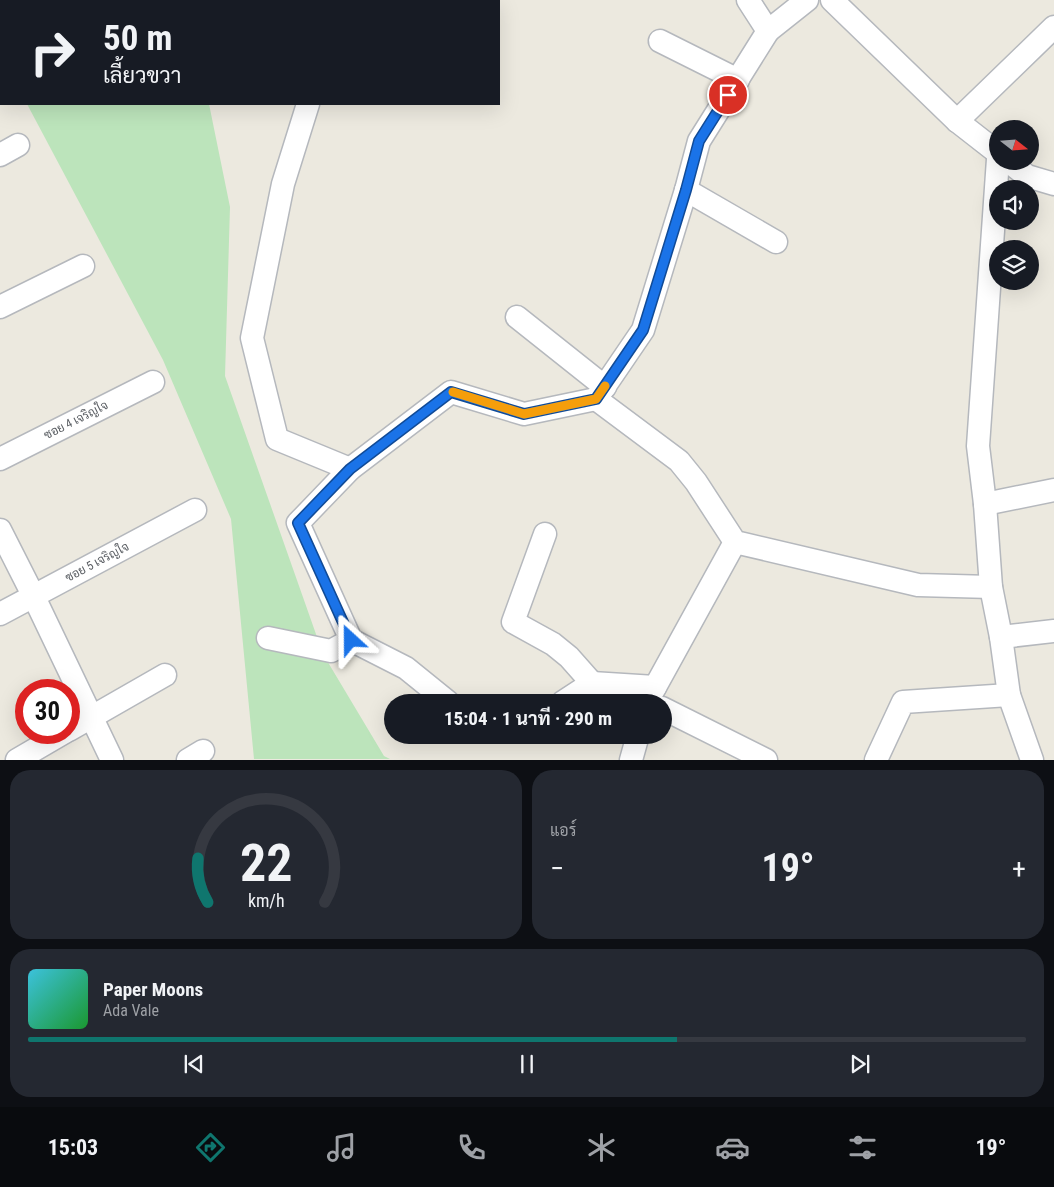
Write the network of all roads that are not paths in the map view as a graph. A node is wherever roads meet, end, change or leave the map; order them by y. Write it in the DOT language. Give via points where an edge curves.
graph roads {
  1 [pos="748,0"];
  2 [pos="807,0"];
  3 [pos="832,0"];
  4 [pos="1054,27"];
  5 [pos="768,31"];
  6 [pos="660,41"];
  7 [pos="738,80"];
  8 [pos="308,105"];
  9 [pos="957,121"];
  10 [pos="989,146"];
  11 [pos="997,170"];
  12 [pos="1019,170"];
  13 [pos="1054,184"];
  14 [pos="686,190"];
  15 [pos="776,242"];
  16 [pos="83,266"];
  17 [pos="0,307"];
  18 [pos="517,317"];
  19 [pos="153,382"];
  20 [pos="600,393"];
  21 [pos="0,459"];
  22 [pos="350,469"];
  23 [pos="1054,490"];
  24 [pos="985,504"];
  25 [pos="195,510"];
  26 [pos="0,530"];
  27 [pos="545,534"];
  28 [pos="735,542"];
  29 [pos="991,587"];
  30 [pos="34,597"];
  31 [pos="0,614"];
  32 [pos="1054,631"];
  33 [pos="1001,637"];
  34 [pos="268,638"];
  35 [pos="351,640"];
  36 [pos="165,675"];
  37 [pos="592,683"];
  38 [pos="438,694"];
  39 [pos="575,694"];
  40 [pos="631,694"];
  41 [pos="656,694"];
  42 [pos="1009,695"];
  43 [pos="672,710"];
  44 [pos="91,718"];
  45 [pos="80,724"];
  46 [pos="44,744"];
  47 [pos="635,744"];
  48 [pos="16,760"];
  49 [pos="112,760"];
  50 [pos="631,760"];
  51 [pos="766,760"];
  52 [pos="876,760"];
  53 [pos="1032,760"];
  1 -- 5 [label="street"];
  2 -- 5 [label="street"];
  3 -- 9 [label="street"];
  4 -- 9 [label="street"];
  5 -- 7 [label="street"];
  6 -- 7 [label="street"];
  7 -- 14 [label="street" via="699,141"];
  8 -- 22 [label="street" via="283,184 252,338 277,439"];
  9 -- 10 [label="street"];
  11 -- 24 [label="street" via="978,446"];
  12 -- 13 [label="street" via="1027,176"];
  14 -- 15 [label="street"];
  14 -- 20 [label="street" via="643,330"];
  16 -- 17 [label="street"];
  18 -- 20 [label="street"];
  19 -- 21 [label="street, ซอย 4 เจริญใจ"];
  20 -- 22 [label="street" via="524,414 451,392"];
  20 -- 28 [label="street" via="679,460"];
  22 -- 35 [label="street" via="298,523"];
  23 -- 24 [label="street"];
  24 -- 29 [label="street"];
  25 -- 30 [label="street, ซอย 5 เจริญใจ"];
  26 -- 30 [label="street"];
  27 -- 37 [label="street" via="513,622 553,644"];
  28 -- 29 [label="street" via="918,585"];
  28 -- 41 [label="street"];
  29 -- 33 [label="street"];
  30 -- 31 [label="street, ซอย 5 เจริญใจ"];
  30 -- 44 [label="street"];
  32 -- 33 [label="street"];
  33 -- 42 [label="street"];
  34 -- 35 [label="street" via="331,651"];
  35 -- 38 [label="street" via="406,668"];
  36 -- 44 [label="street"];
  37 -- 39 [label="street"];
  37 -- 40 [label="street"];
  42 -- 52 [label="street" via="903,702"];
  42 -- 53 [label="street"];
  43 -- 51 [label="street"];
  44 -- 45 [label="street"];
  44 -- 49 [label="street"];
  46 -- 48 [label="street"];
  47 -- 50 [label="street"];
}
